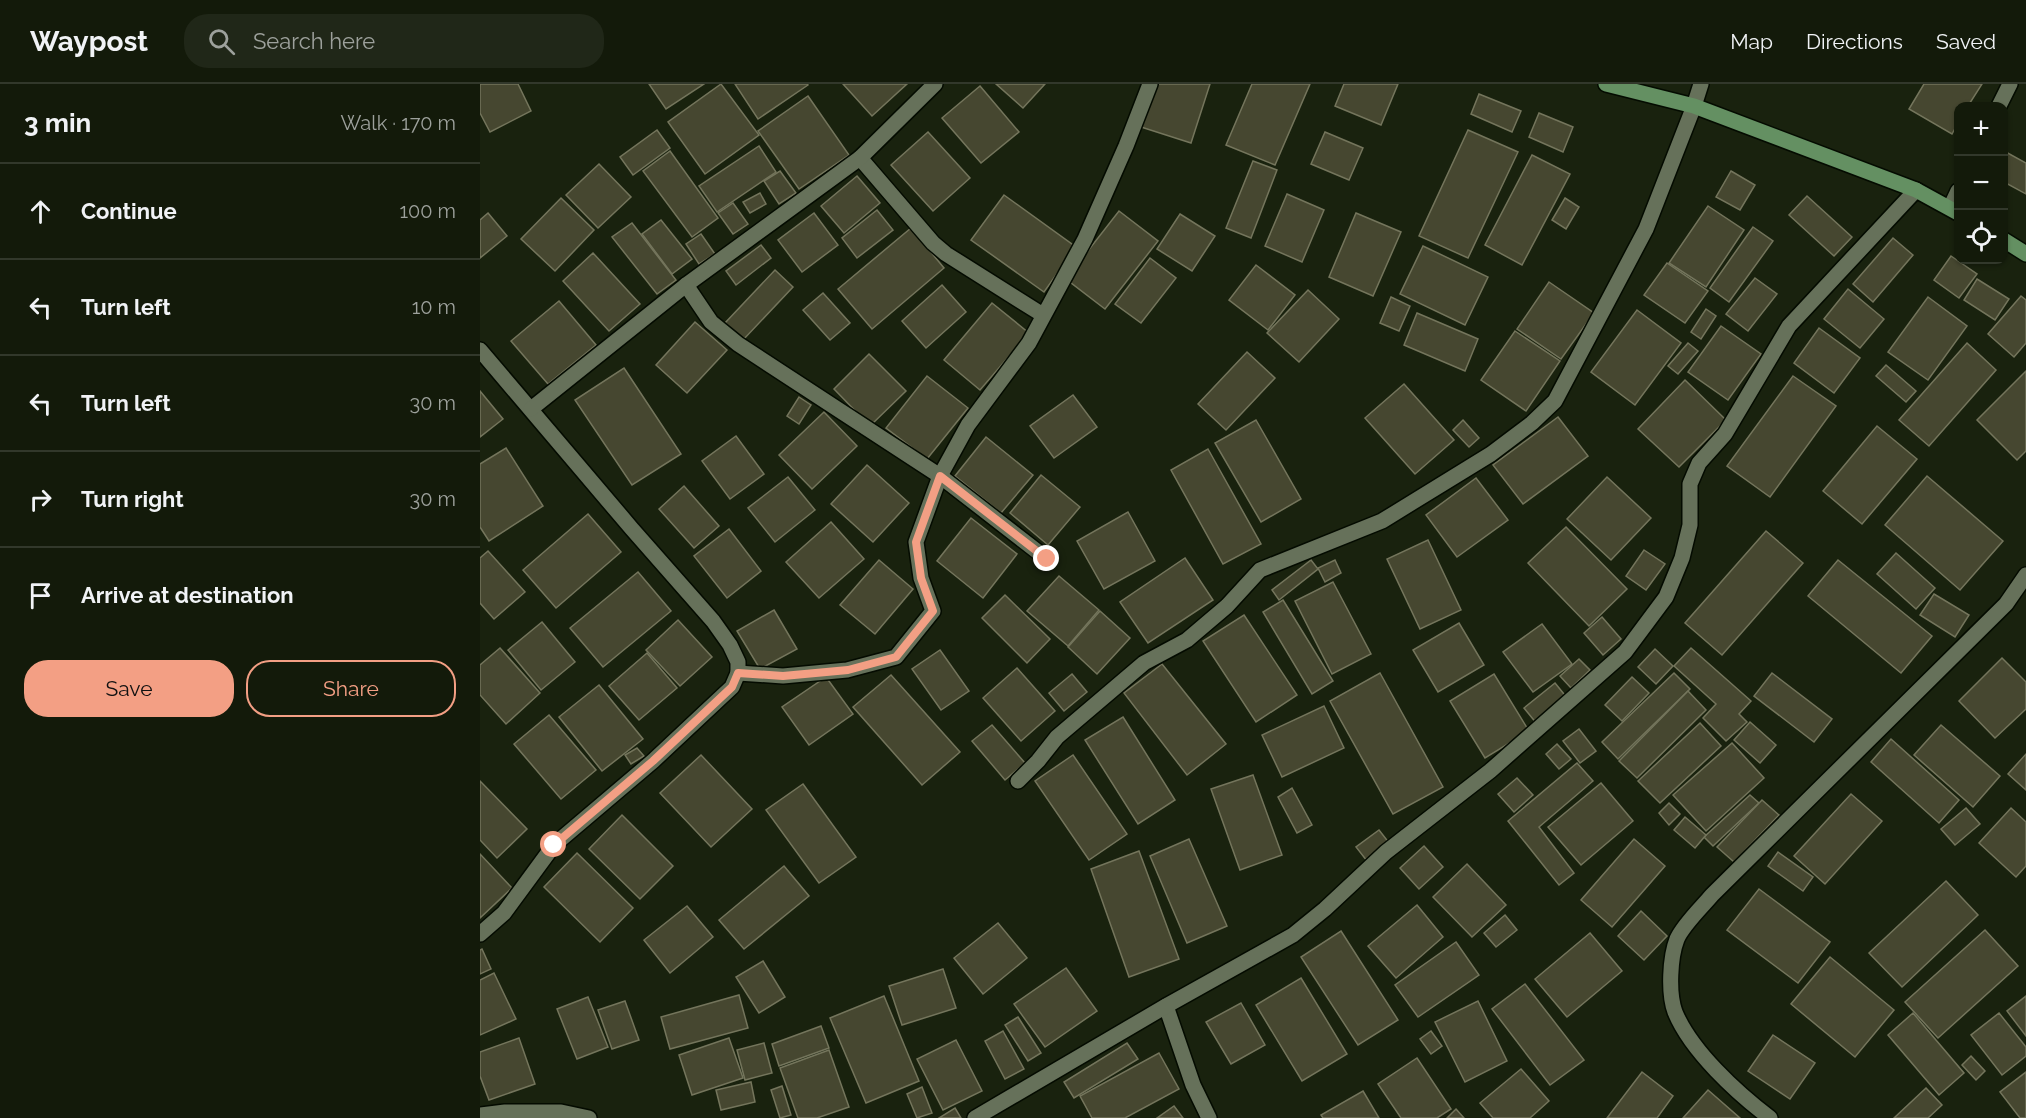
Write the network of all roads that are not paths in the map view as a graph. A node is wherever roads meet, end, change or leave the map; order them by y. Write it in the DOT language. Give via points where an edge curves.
graph roads {
  1 [pos="935,84"];
  2 [pos="1150,84"];
  3 [pos="1606,84"];
  4 [pos="1701,84"];
  5 [pos="2010,84"];
  6 [pos="2001,102"];
  7 [pos="1694,106"];
  8 [pos="860,158"];
  9 [pos="1916,190"];
  10 [pos="1954,211"];
  11 [pos="2008,243"];
  12 [pos="2026,254"];
  13 [pos="686,285"];
  14 [pos="1043,315"];
  15 [pos="480,350"];
  16 [pos="531,409"];
  17 [pos="940,476"];
  18 [pos="1047,559"];
  19 [pos="2026,575"];
  20 [pos="738,673"];
  21 [pos="1018,781"];
  22 [pos="480,934"];
  23 [pos="1166,1006"];
  24 [pos="480,1115"];
  25 [pos="589,1118"];
  26 [pos="975,1118"];
  27 [pos="1209,1118"];
  28 [pos="1770,1118"];
  1 -- 8 [label="street"];
  2 -- 14 [label="street" via="1085,239"];
  3 -- 7 [label="main road"];
  4 -- 7 [label="street"];
  5 -- 6 [label="street"];
  7 -- 9 [label="main road"];
  7 -- 21 [label="street" via="1646,229 1555,401 1491,454 1382,521 1260,570 1227,606 1187,639 1144,663 1057,737"];
  8 -- 13 [label="street"];
  8 -- 14 [label="street" via="933,243"];
  9 -- 10 [label="main road"];
  9 -- 23 [label="street" via="1789,326 1725,434 1699,463 1690,484 1690,525 1682,558 1665,597 1625,652 1491,771 1386,852 1293,934"];
  11 -- 12 [label="main road"];
  13 -- 16 [label="street"];
  13 -- 17 [label="street" via="711,322 738,344"];
  14 -- 17 [label="street" via="1029,343 968,425"];
  15 -- 16 [label="street"];
  16 -- 20 [label="street" via="713,621 730,645 738,662"];
  17 -- 18 [label="street"];
  17 -- 20 [label="street" via="916,542 921,578 933,611 896,657 848,670 783,676"];
  19 -- 28 [label="street" via="2006,604 1720,887 1678,937 1672,956 1675,1011 1699,1053"];
  20 -- 22 [label="street" via="732,687 653,761 554,845 504,913"];
  23 -- 26 [label="street"];
  23 -- 27 [label="street" via="1193,1085"];
  24 -- 25 [label="street" via="561,1112"];
}
